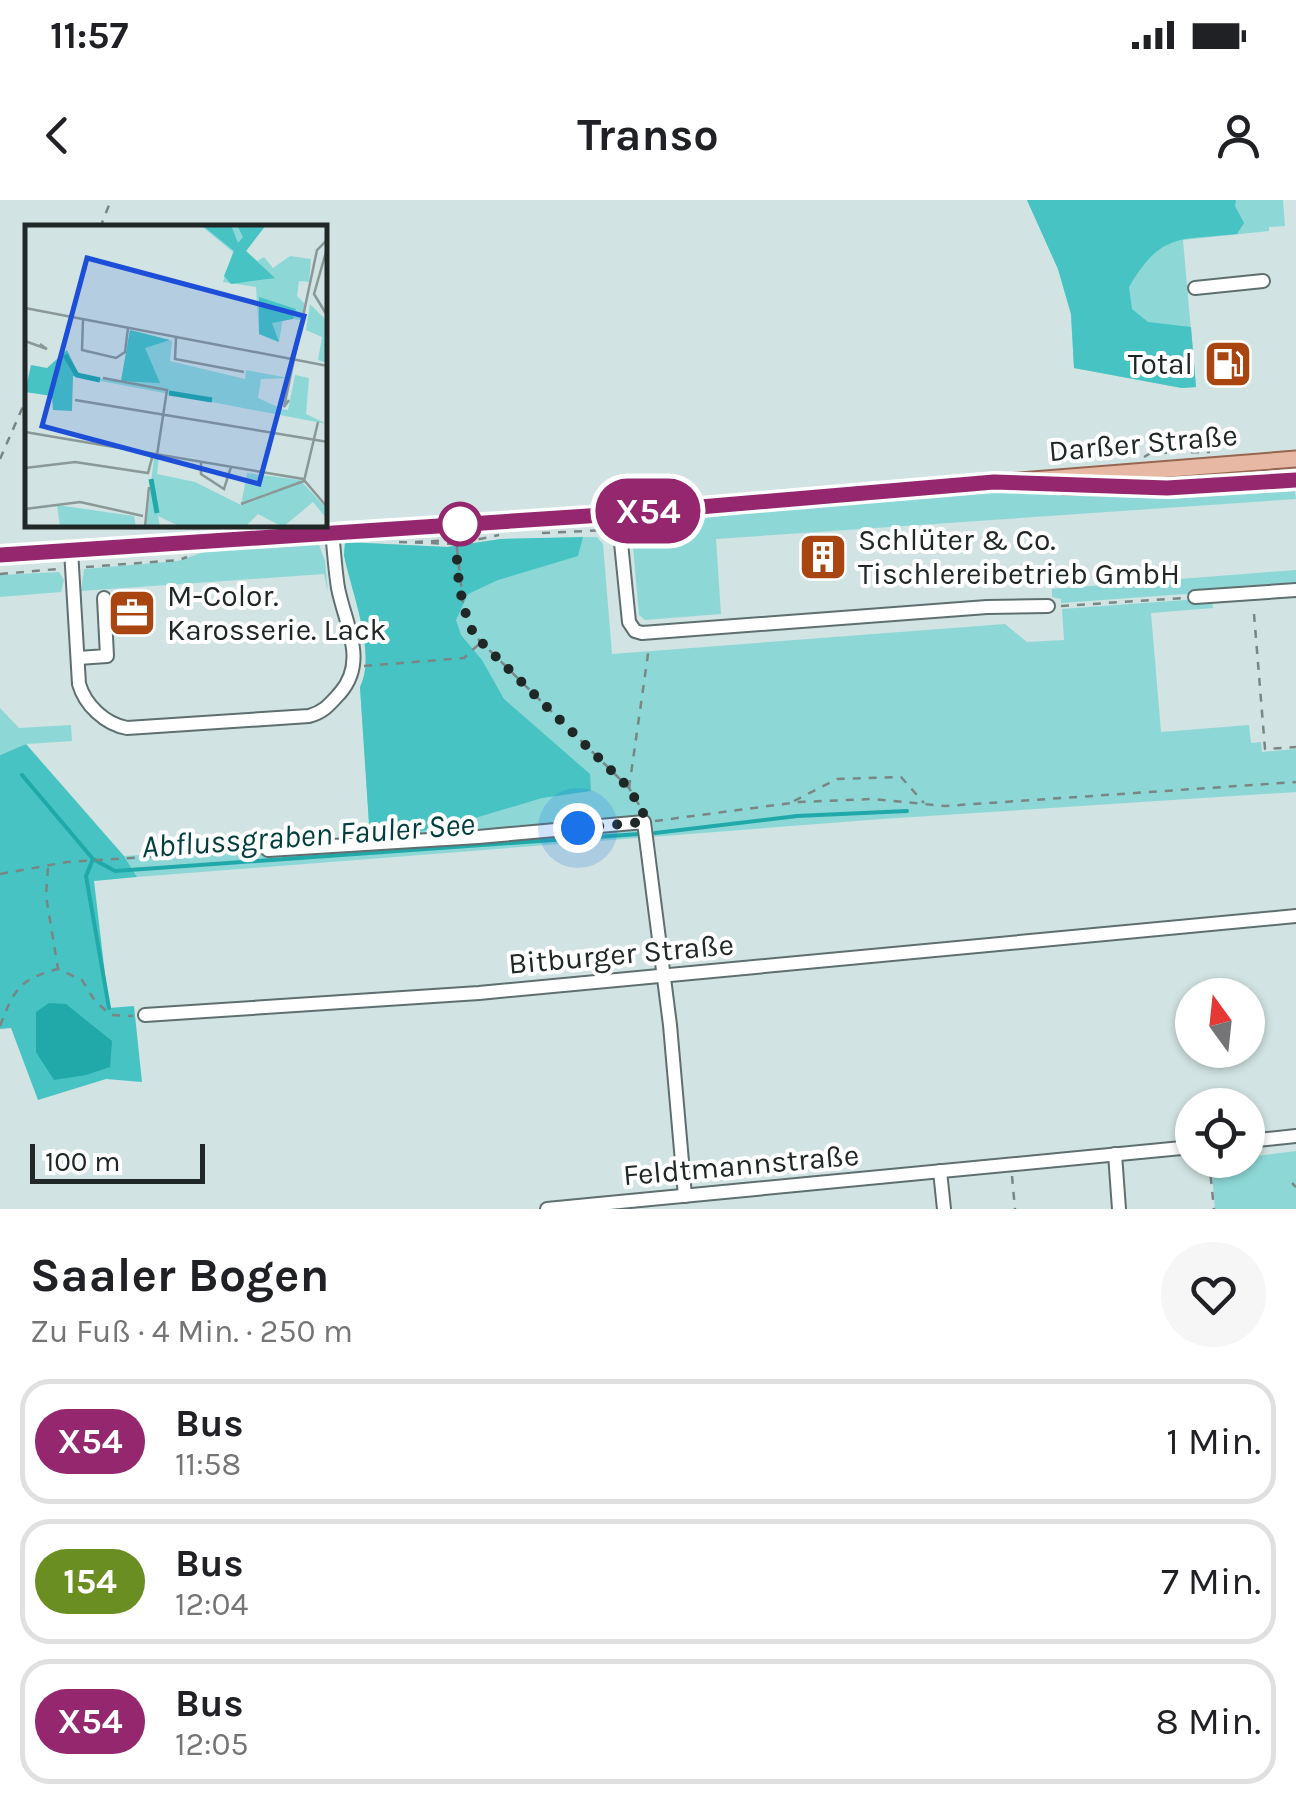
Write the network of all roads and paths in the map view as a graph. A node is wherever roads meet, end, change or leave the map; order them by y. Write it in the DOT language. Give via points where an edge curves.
graph roads {
  1 [pos="112,200"];
  2 [pos="101,225"];
  3 [pos="1263,281"];
  4 [pos="1195,288"];
  5 [pos="25,402"];
  6 [pos="1296,458"];
  7 [pos="0,459"];
  8 [pos="1296,480"];
  9 [pos="994,482"];
  10 [pos="618,514"];
  11 [pos="332,532"];
  12 [pos="582,532"];
  13 [pos="532,533"];
  14 [pos="501,535"];
  15 [pos="400,542"];
  16 [pos="456,544"];
  17 [pos="70,550"];
  18 [pos="0,555"];
  19 [pos="192,555"];
  20 [pos="72,568"];
  21 [pos="0,574"];
  22 [pos="1296,590"];
  23 [pos="1194,597"];
  24 [pos="104,598"];
  25 [pos="1048,606"];
  26 [pos="1254,614"];
  27 [pos="481,642"];
  28 [pos="650,647"];
  29 [pos="78,658"];
  30 [pos="363,666"];
  31 [pos="1296,746"];
  32 [pos="1296,782"];
  33 [pos="629,788"];
  34 [pos="790,803"];
  35 [pos="925,804"];
  36 [pos="644,822"];
  37 [pos="268,850"];
  38 [pos="48,866"];
  39 [pos="0,874"];
  40 [pos="1296,916"];
  41 [pos="58,969"];
  42 [pos="661,976"];
  43 [pos="145,1016"];
  44 [pos="0,1026"];
  45 [pos="1296,1136"];
  46 [pos="1265,1139"];
  47 [pos="1175,1149"];
  48 [pos="1114,1154"];
  49 [pos="1011,1164"];
  50 [pos="940,1172"];
  51 [pos="1211,1178"];
  52 [pos="685,1196"];
  53 [pos="663,1204"];
  54 [pos="546,1209"];
  55 [pos="944,1209"];
  56 [pos="1015,1209"];
  57 [pos="1119,1209"];
  58 [pos="1214,1209"];
  1 -- 2 [label="path"];
  3 -- 4 [label="street"];
  5 -- 7 [label="path"];
  6 -- 9 [label="main road, Darßer Straße"];
  8 -- 9 [label="main road, Darßer Straße" via="1167,488"];
  9 -- 10 [label="main road, Darßer Straße"];
  10 -- 11 [label="main road, Darßer Straße"];
  10 -- 25 [label="street" via="628,622 642,632"];
  11 -- 17 [label="main road, Darßer Straße"];
  11 -- 29 [label="street" via="354,667 350,681 318,714 118,726 87,703"];
  12 -- 13 [label="path"];
  14 -- 16 [label="path"];
  15 -- 16 [label="path"];
  16 -- 27 [label="path" via="464,612"];
  17 -- 18 [label="main road, Darßer Straße"];
  17 -- 20 [label="street"];
  19 -- 20 [label="path"];
  20 -- 21 [label="path"];
  20 -- 29 [label="street"];
  22 -- 23 [label="street"];
  23 -- 25 [label="path"];
  24 -- 29 [label="street" via="107,656"];
  26 -- 31 [label="path" via="1265,749"];
  27 -- 30 [label="path" via="464,658"];
  27 -- 33 [label="path"];
  28 -- 33 [label="path"];
  32 -- 35 [label="path"];
  33 -- 36 [label="path"];
  34 -- 35 [label="path"];
  34 -- 35 [label="path" via="837,778 900,777"];
  34 -- 36 [label="path"];
  36 -- 37 [label="street"];
  36 -- 42 [label="street"];
  37 -- 38 [label="path"];
  38 -- 39 [label="path"];
  38 -- 41 [label="path"];
  40 -- 42 [label="street, Bitburger Straße"];
  41 -- 43 [label="path" via="82,980 111,1015"];
  41 -- 44 [label="path" via="26,980"];
  42 -- 43 [label="street, Bitburger Straße"];
  42 -- 52 [label="street"];
  45 -- 46 [label="street"];
  47 -- 48 [label="street, Feldtmannstraße"];
  48 -- 49 [label="street, Feldtmannstraße"];
  48 -- 57 [label="street"];
  49 -- 50 [label="street, Feldtmannstraße"];
  49 -- 56 [label="path"];
  50 -- 52 [label="street, Feldtmannstraße"];
  50 -- 55 [label="street"];
  51 -- 58 [label="path"];
  52 -- 53 [label="street, Feldtmannstraße"];
  53 -- 54 [label="street, Feldtmannstraße"];
}
